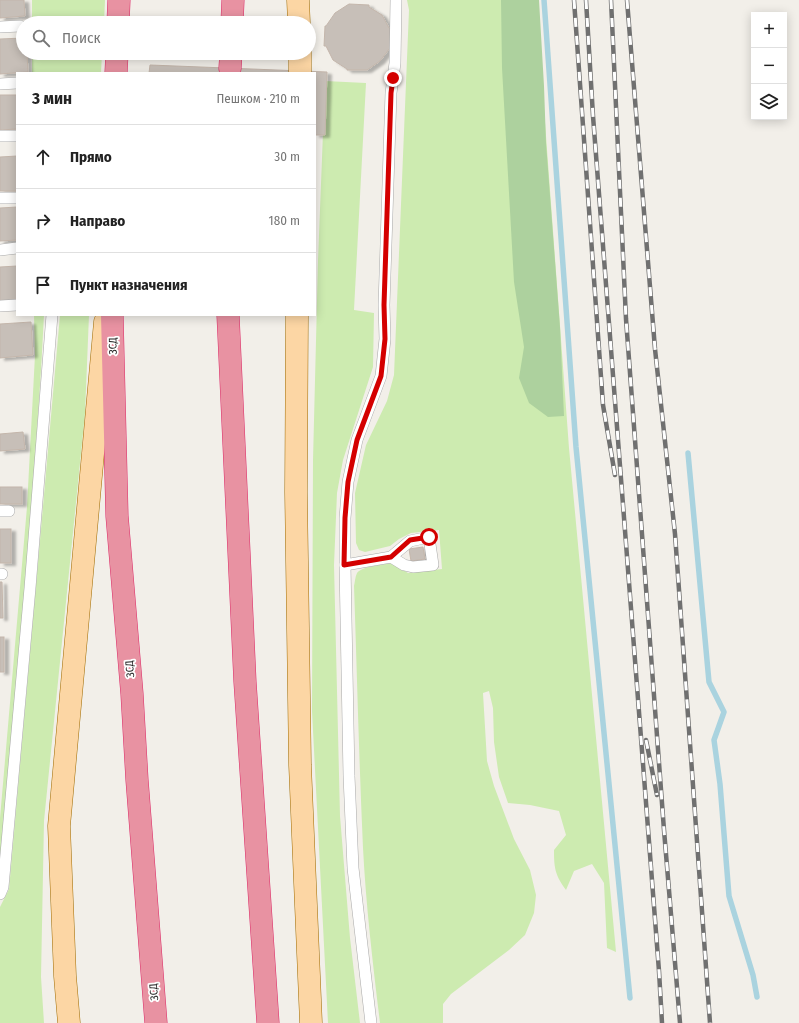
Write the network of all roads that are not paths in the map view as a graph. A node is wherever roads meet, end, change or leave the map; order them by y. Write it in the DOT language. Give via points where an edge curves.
graph roads {
  1 [pos="119,0"];
  2 [pos="233,0"];
  3 [pos="298,0"];
  4 [pos="396,0"];
  5 [pos="118,16"];
  6 [pos="232,16"];
  7 [pos="299,16"];
  8 [pos="16,26"];
  9 [pos="0,27"];
  10 [pos="117,60"];
  11 [pos="116,72"];
  12 [pos="16,83"];
  13 [pos="0,84"];
  14 [pos="0,136"];
  15 [pos="16,136"];
  16 [pos="0,198"];
  17 [pos="16,198"];
  18 [pos="16,248"];
  19 [pos="0,250"];
  20 [pos="16,305"];
  21 [pos="0,306"];
  22 [pos="52,316"];
  23 [pos="105,316"];
  24 [pos="112,316"];
  25 [pos="228,316"];
  26 [pos="297,316"];
  27 [pos="391,557"];
  28 [pos="344,565"];
  29 [pos="0,894"];
  30 [pos="69,1023"];
  31 [pos="156,1023"];
  32 [pos="268,1023"];
  33 [pos="311,1023"];
  34 [pos="371,1023"];
  1 -- 5 [label="highway"];
  2 -- 6 [label="highway"];
  3 -- 7 [label="main road"];
  4 -- 28 [label="lane" via="384,290 385,339 381,376 357,440 348,482"];
  8 -- 9 [label="lane"];
  10 -- 11 [label="highway"];
  12 -- 13 [label="lane"];
  14 -- 15 [label="lane"];
  16 -- 17 [label="lane"];
  18 -- 19 [label="lane"];
  20 -- 21 [label="lane"];
  22 -- 29 [label="lane" via="29,604 3,887"];
  23 -- 30 [label="main road" via="59,826"];
  24 -- 31 [label="highway, ЗСД" via="117,516"];
  25 -- 32 [label="highway" via="245,682"];
  26 -- 33 [label="main road" via="296,492 300,765"];
  27 -- 28 [label="lane"];
  28 -- 34 [label="lane" via="354,868"];
}
